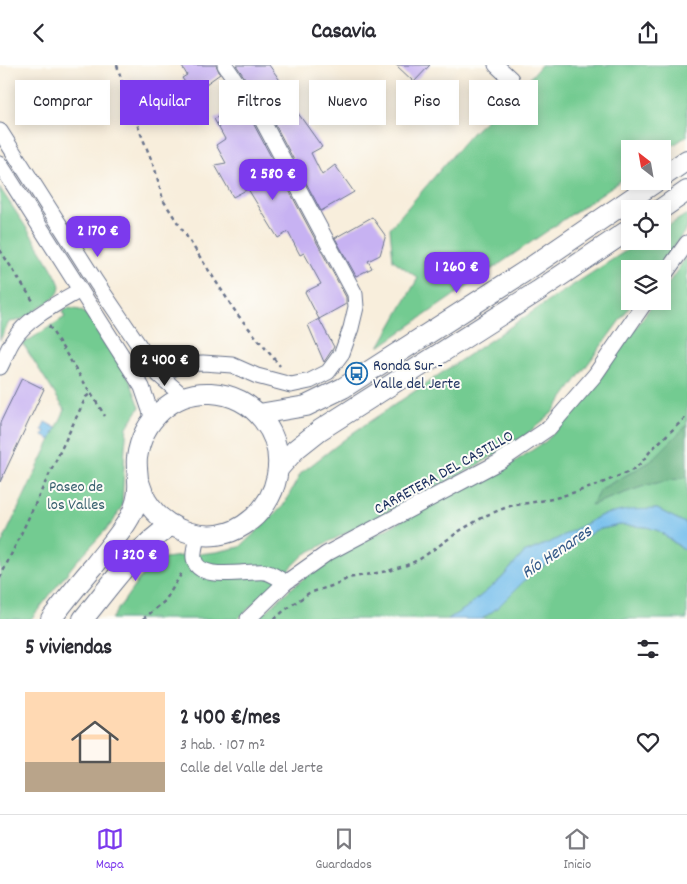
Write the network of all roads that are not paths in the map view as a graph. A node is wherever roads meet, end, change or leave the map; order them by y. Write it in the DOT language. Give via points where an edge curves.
graph roads {
  1 [pos="225,65"];
  2 [pos="496,65"];
  3 [pos="511,79"];
  4 [pos="0,131"];
  5 [pos="687,161"];
  6 [pos="0,165"];
  7 [pos="671,171"];
  8 [pos="644,190"];
  9 [pos="687,191"];
  10 [pos="671,202"];
  11 [pos="621,235"];
  12 [pos="687,243"];
  13 [pos="671,265"];
  14 [pos="80,290"];
  15 [pos="640,310"];
  16 [pos="0,367"];
  17 [pos="159,375"];
  18 [pos="184,397"];
  19 [pos="259,414"];
  20 [pos="152,419"];
  21 [pos="279,468"];
  22 [pos="138,482"];
  23 [pos="171,525"];
  24 [pos="198,535"];
  25 [pos="286,583"];
  26 [pos="52,619"];
  27 [pos="82,619"];
  28 [pos="248,619"];
  1 -- 17 [label="street" via="261,118 355,294 356,307 342,353 328,372 310,381 292,385 257,376 232,365 203,363 183,364"];
  2 -- 3 [label="street"];
  4 -- 17 [label="street"];
  5 -- 7 [label="main road"];
  6 -- 14 [label="street"];
  8 -- 19 [label="main road" via="524,272 343,388 306,406"];
  9 -- 10 [label="main road"];
  11 -- 21 [label="main road" via="320,430"];
  12 -- 13 [label="street"];
  14 -- 16 [label="street" via="41,314 14,338"];
  14 -- 20 [label="street" via="134,374"];
  15 -- 25 [label="street, CARRETERA DEL CASTILLO" via="595,375 549,429 499,462 326,555"];
  17 -- 18 [label="street"];
  18 -- 19 [label="main road" via="204,393 224,395 237,399"];
  18 -- 20 [label="main road" via="172,402"];
  19 -- 21 [label="main road" via="275,439"];
  20 -- 22 [label="main road" via="141,438"];
  21 -- 24 [label="main road" via="274,491 256,516 243,526 221,534"];
  22 -- 23 [label="main road" via="156,514"];
  22 -- 26 [label="main road" via="138,498 129,517"];
  23 -- 24 [label="main road"];
  23 -- 27 [label="main road" via="139,551"];
  24 -- 25 [label="street" via="193,557 201,570 222,574 265,572"];
  25 -- 28 [label="street, CARRETERA DEL CASTILLO"];
}
